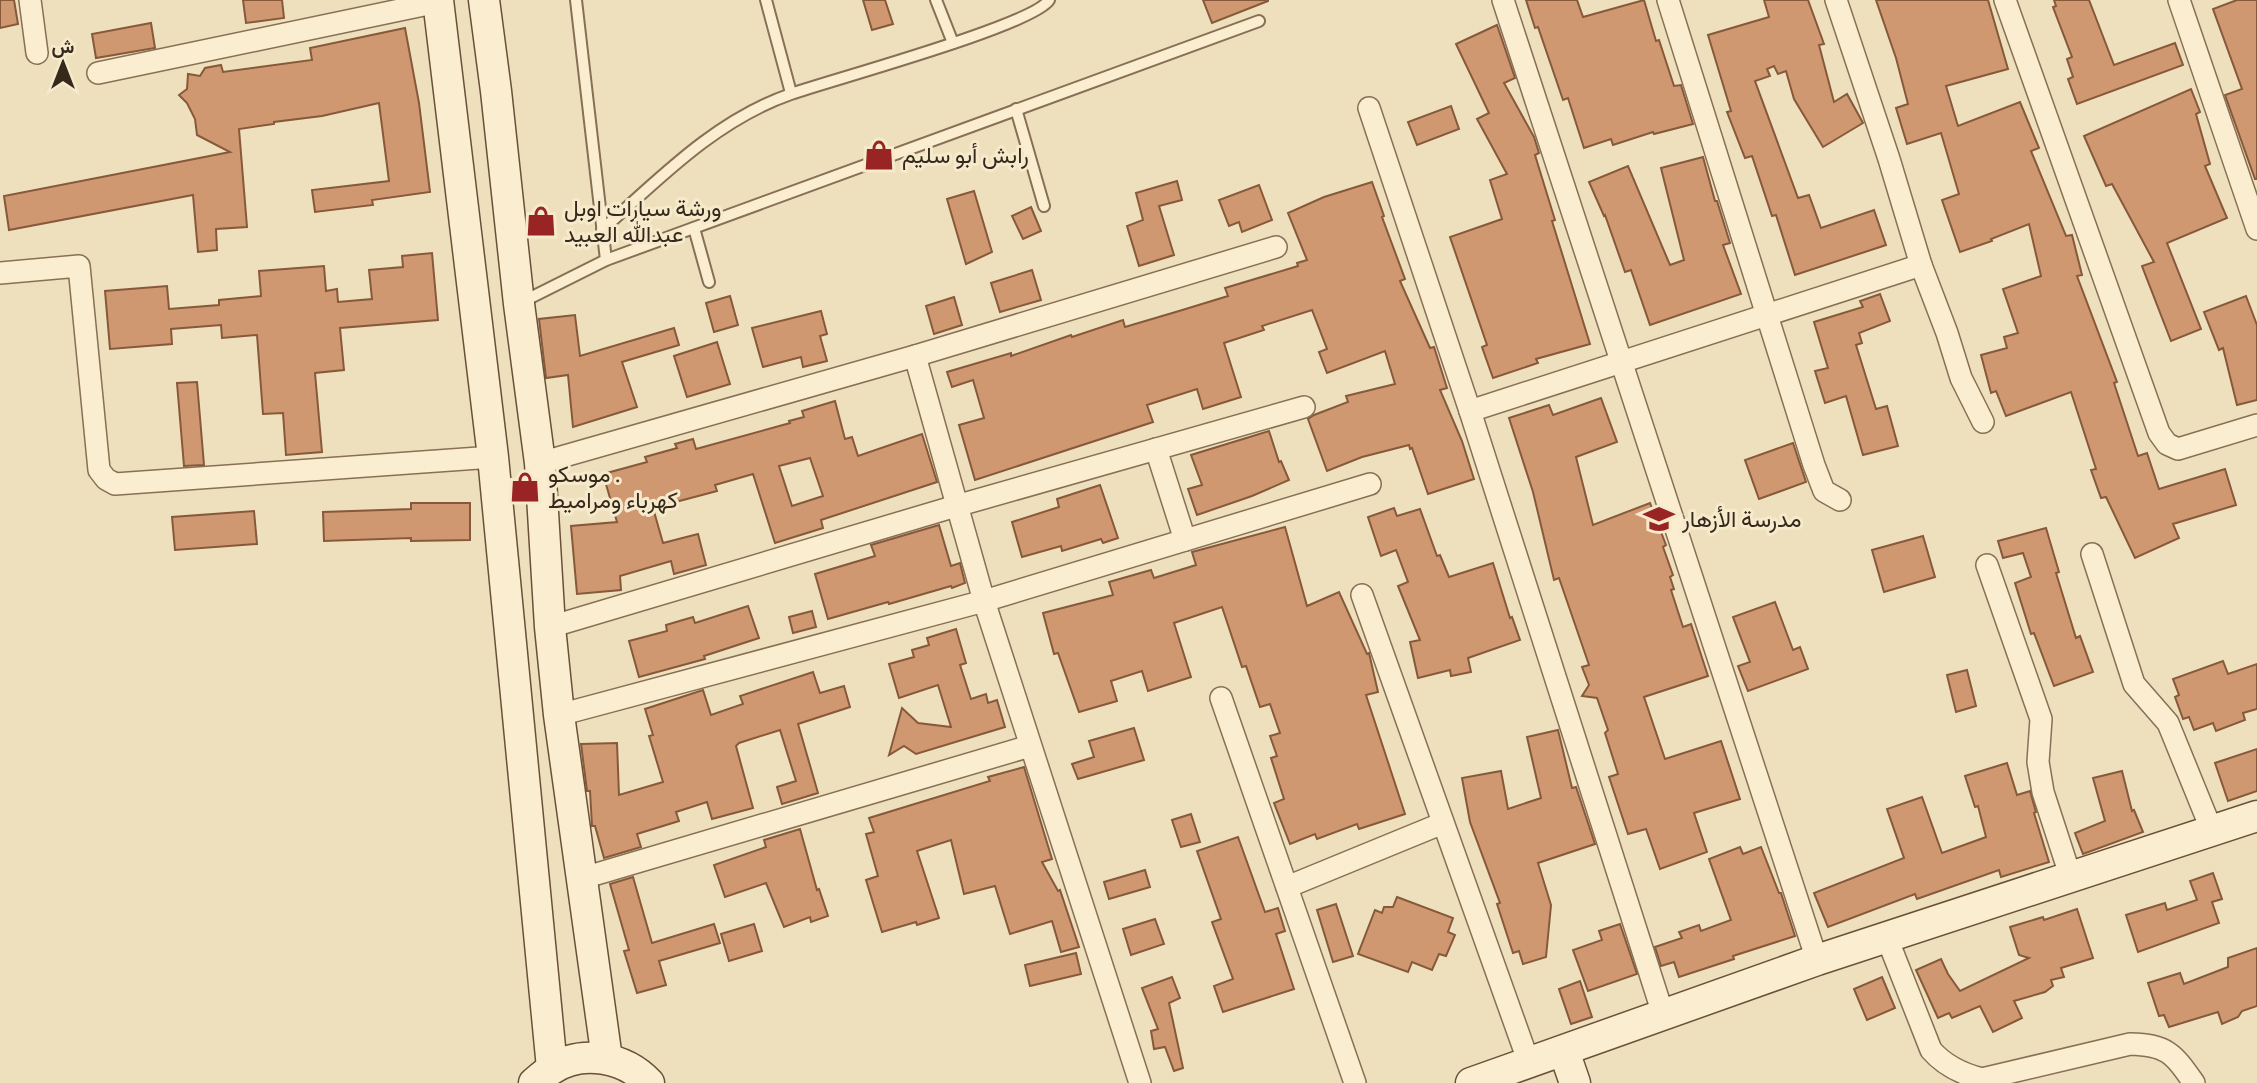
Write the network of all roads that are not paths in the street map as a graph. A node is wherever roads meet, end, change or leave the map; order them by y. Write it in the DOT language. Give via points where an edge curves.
graph roads {
  1 [pos="30,0"];
  2 [pos="484,0"];
  3 [pos="576,0"];
  4 [pos="766,0"];
  5 [pos="936,0"];
  6 [pos="1049,0"];
  7 [pos="1503,0"];
  8 [pos="1668,0"];
  9 [pos="1836,0"];
  10 [pos="2005,0"];
  11 [pos="2179,0"];
  12 [pos="438,1"];
  13 [pos="1259,21"];
  14 [pos="953,43"];
  15 [pos="37,53"];
  16 [pos="98,73"];
  17 [pos="792,93"];
  18 [pos="1369,107"];
  19 [pos="1016,108"];
  20 [pos="1044,206"];
  21 [pos="694,228"];
  22 [pos="2257,229"];
  23 [pos="602,230"];
  24 [pos="1276,247"];
  25 [pos="606,260"];
  26 [pos="1921,265"];
  27 [pos="0,273"];
  28 [pos="709,282"];
  29 [pos="519,304"];
  30 [pos="1767,314"];
  31 [pos="915,356"];
  32 [pos="1623,361"];
  33 [pos="1304,407"];
  34 [pos="1470,411"];
  35 [pos="1983,422"];
  36 [pos="2257,425"];
  37 [pos="1156,449"];
  38 [pos="493,457"];
  39 [pos="540,464"];
  40 [pos="1370,484"];
  41 [pos="1840,500"];
  42 [pos="957,506"];
  43 [pos="1185,540"];
  44 [pos="2092,554"];
  45 [pos="1987,565"];
  46 [pos="1362,595"];
  47 [pos="984,601"];
  48 [pos="550,627"];
  49 [pos="1221,698"];
  50 [pos="559,715"];
  51 [pos="1030,746"];
  52 [pos="2257,816"];
  53 [pos="1443,823"];
  54 [pos="2212,831"];
  55 [pos="583,878"];
  56 [pos="2071,878"];
  57 [pos="1287,887"];
  58 [pos="1888,938"];
  59 [pos="1817,960"];
  60 [pos="1662,1014"];
  61 [pos="1564,1051"];
  62 [pos="607,1059"];
  63 [pos="1529,1063"];
  64 [pos="543,1075"];
  65 [pos="649,1083"];
  66 [pos="1140,1083"];
  67 [pos="1355,1083"];
  68 [pos="1471,1083"];
  69 [pos="1574,1083"];
  70 [pos="2194,1083"];
  1 -- 15 [label="street"];
  2 -- 29 [label="street"];
  3 -- 23 [label="lane"];
  4 -- 17 [label="lane"];
  5 -- 14 [label="lane"];
  6 -- 14 [label="lane" via="1038,11"];
  7 -- 32 [label="street"];
  8 -- 30 [label="street"];
  9 -- 26 [label="street"];
  10 -- 36 [label="street" via="2159,433 2178,449"];
  11 -- 22 [label="street"];
  12 -- 16 [label="street"];
  12 -- 38 [label="street"];
  13 -- 19 [label="lane"];
  14 -- 17 [label="lane"];
  17 -- 23 [label="lane" via="724,125"];
  18 -- 34 [label="street"];
  19 -- 20 [label="lane"];
  19 -- 21 [label="lane"];
  21 -- 25 [label="lane"];
  21 -- 28 [label="lane"];
  23 -- 25 [label="lane"];
  24 -- 31 [label="street"];
  25 -- 29 [label="lane"];
  26 -- 30 [label="street"];
  26 -- 35 [label="street" via="1961,378"];
  27 -- 38 [label="street" via="79,266 99,470 115,484"];
  29 -- 39 [label="street"];
  30 -- 32 [label="street"];
  30 -- 41 [label="street" via="1824,491"];
  31 -- 39 [label="street"];
  31 -- 42 [label="street"];
  32 -- 34 [label="street"];
  32 -- 59 [label="street"];
  33 -- 37 [label="street"];
  34 -- 60 [label="street"];
  37 -- 42 [label="street"];
  37 -- 43 [label="street"];
  38 -- 64 [label="street"];
  39 -- 48 [label="street"];
  40 -- 43 [label="street"];
  42 -- 47 [label="street"];
  42 -- 48 [label="street"];
  43 -- 47 [label="street"];
  44 -- 54 [label="street" via="2134,684 2168,723"];
  45 -- 56 [label="street" via="2041,719 2038,762 2043,792"];
  46 -- 53 [label="street"];
  47 -- 50 [label="street"];
  47 -- 51 [label="street"];
  48 -- 50 [label="street"];
  49 -- 57 [label="street"];
  50 -- 55 [label="street"];
  51 -- 55 [label="street"];
  51 -- 66 [label="street"];
  52 -- 54 [label="street"];
  53 -- 57 [label="street"];
  53 -- 63 [label="street"];
  54 -- 56 [label="street"];
  55 -- 62 [label="street"];
  56 -- 58 [label="street"];
  57 -- 67 [label="street"];
  58 -- 59 [label="street"];
  58 -- 70 [label="street" via="1931,1050 1969,1076 1982,1079 2130,1044 2150,1044 2169,1054"];
  59 -- 60 [label="street"];
  60 -- 61 [label="street"];
  61 -- 63 [label="street"];
  61 -- 69 [label="street"];
  62 -- 64 [label="street" via="570,1060"];
  62 -- 65 [label="street" via="629,1066"];
  63 -- 68 [label="street"];
}
